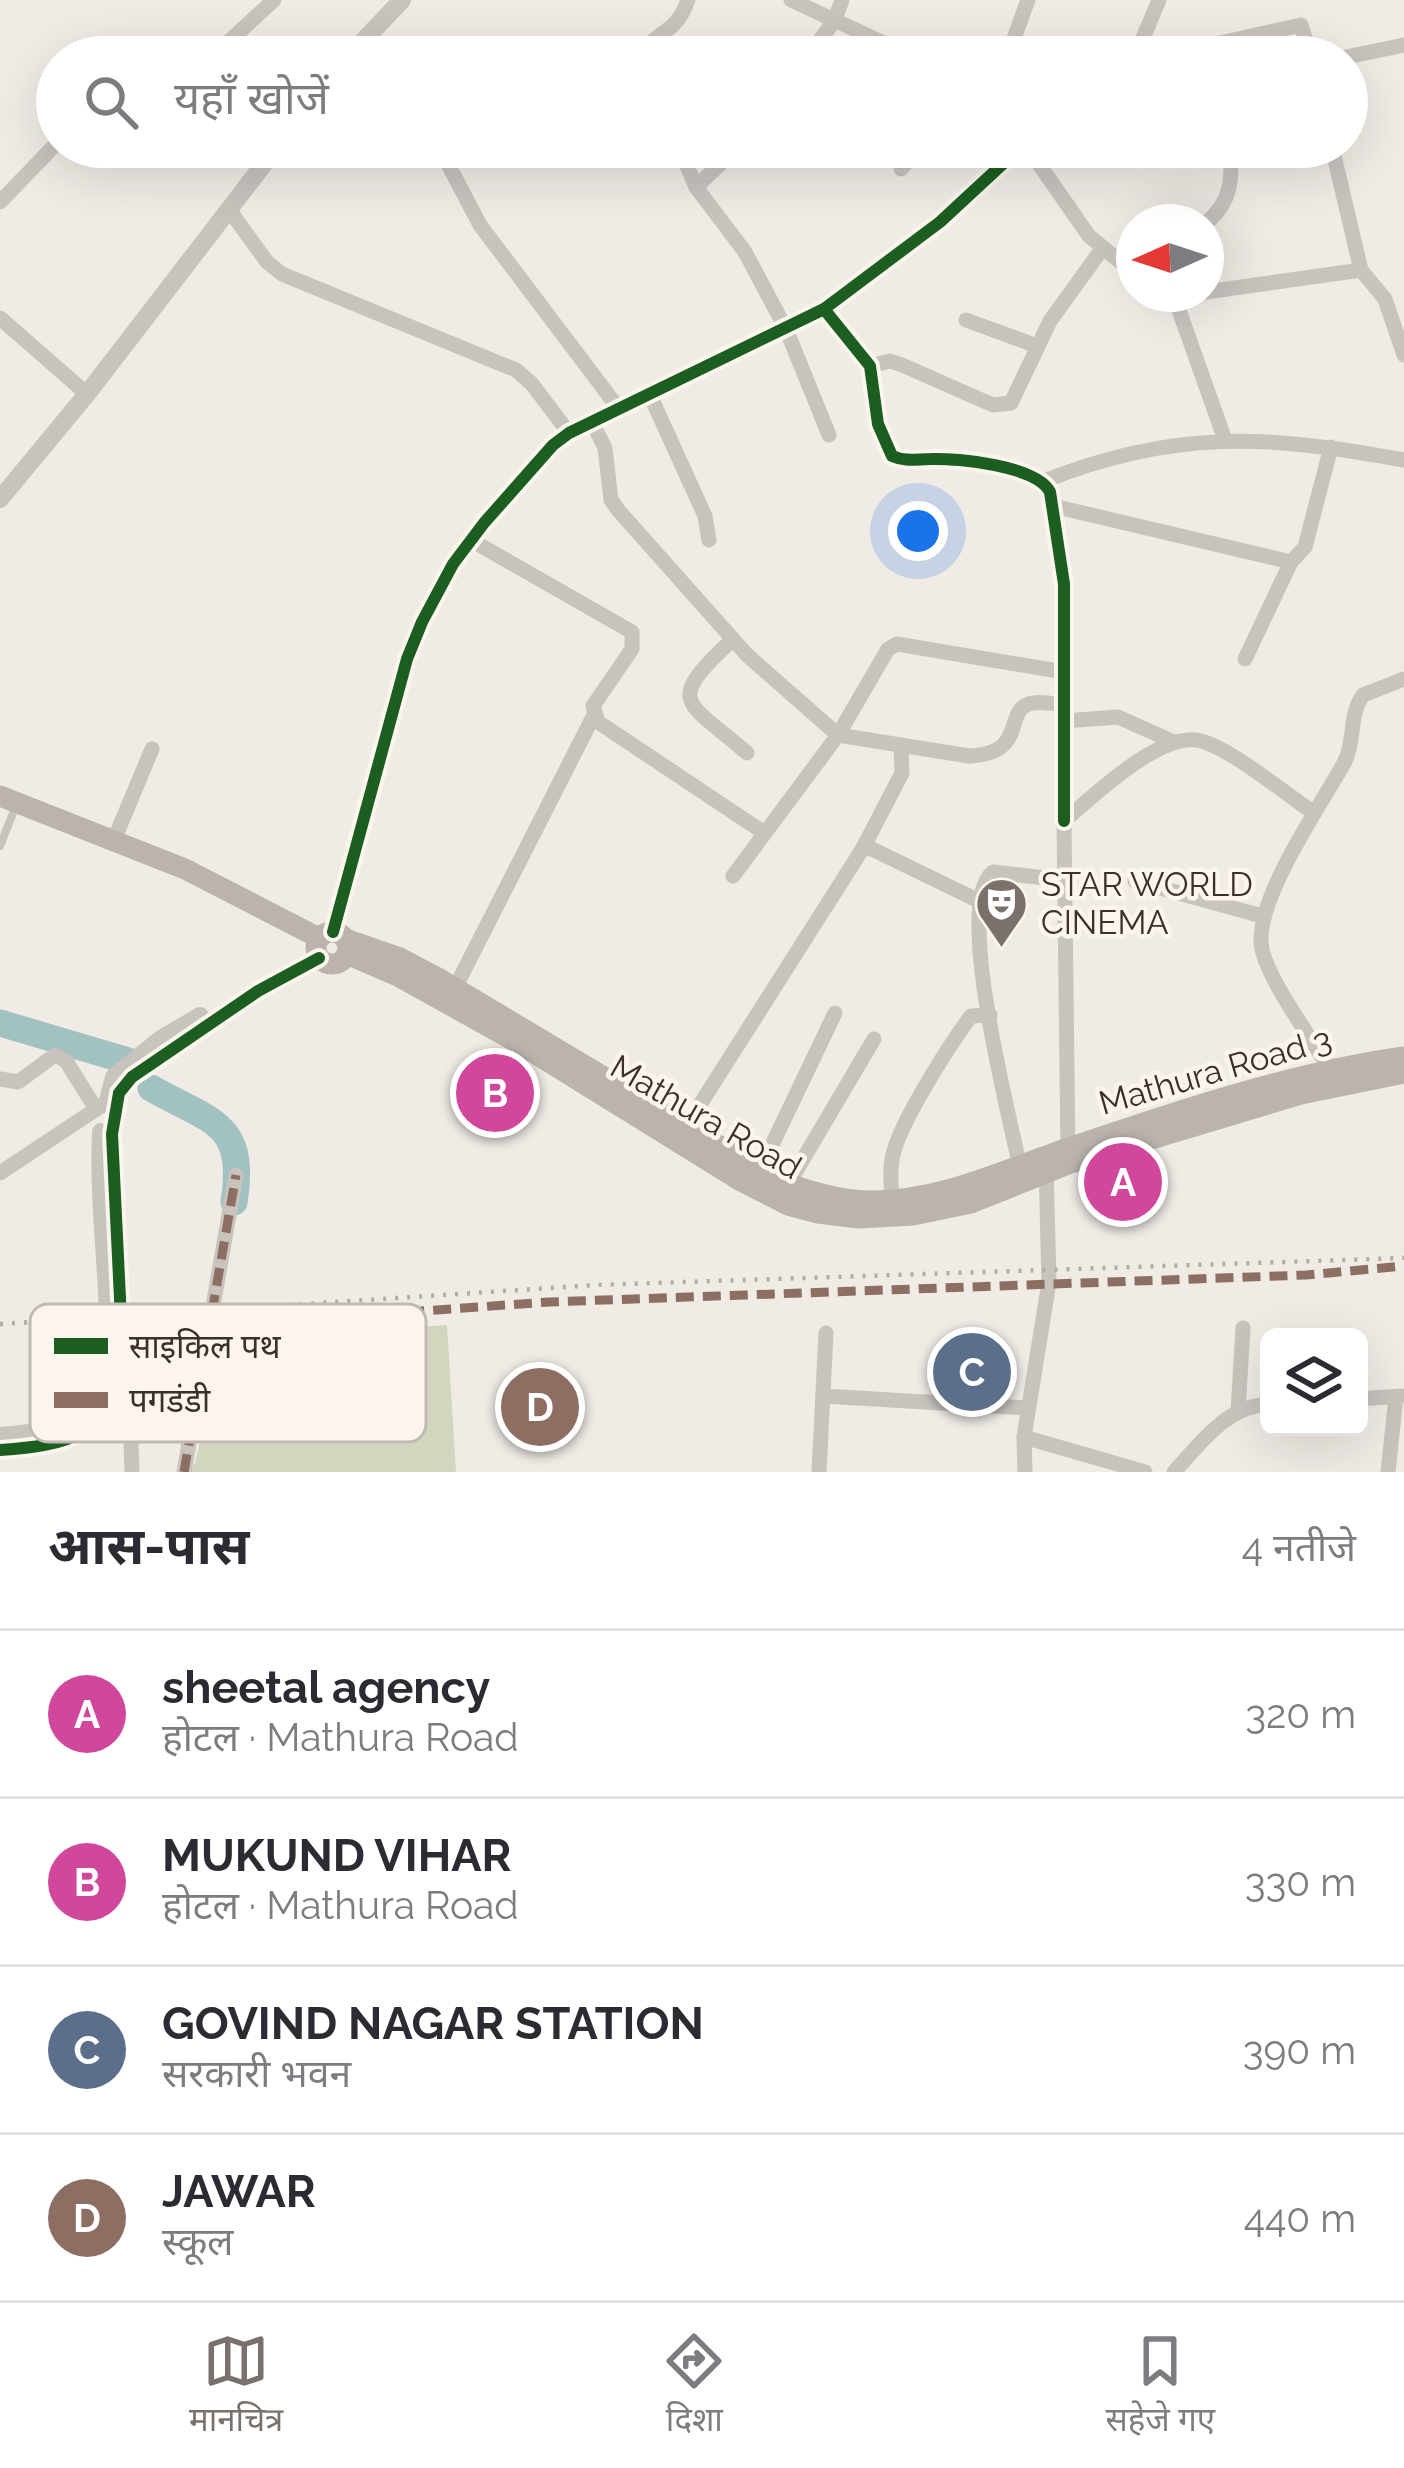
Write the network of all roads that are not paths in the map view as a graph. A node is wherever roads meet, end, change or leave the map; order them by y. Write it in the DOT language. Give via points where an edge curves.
graph roads {
  1 [pos="274,0"];
  2 [pos="403,0"];
  3 [pos="688,0"];
  4 [pos="791,0"];
  5 [pos="842,0"];
  6 [pos="1028,0"];
  7 [pos="1159,0"];
  8 [pos="834,21"];
  9 [pos="235,36"];
  10 [pos="368,36"];
  11 [pos="659,36"];
  12 [pos="823,36"];
  13 [pos="867,36"];
  14 [pos="1015,36"];
  15 [pos="1144,36"];
  16 [pos="1250,36"];
  17 [pos="1304,36"];
  18 [pos="1404,45"];
  19 [pos="1368,52"];
  20 [pos="36,165"];
  21 [pos="262,168"];
  22 [pos="451,168"];
  23 [pos="688,168"];
  24 [pos="716,168"];
  25 [pos="1000,168"];
  26 [pos="1039,168"];
  27 [pos="1230,168"];
  28 [pos="1337,168"];
  29 [pos="696,187"];
  30 [pos="0,202"];
  31 [pos="1224,206"];
  32 [pos="230,211"];
  33 [pos="1102,249"];
  34 [pos="1116,260"];
  35 [pos="1361,270"];
  36 [pos="1224,289"];
  37 [pos="1385,299"];
  38 [pos="1404,301"];
  39 [pos="824,309"];
  40 [pos="1176,312"];
  41 [pos="0,318"];
  42 [pos="966,320"];
  43 [pos="787,329"];
  44 [pos="1037,346"];
  45 [pos="1404,356"];
  46 [pos="870,366"];
  47 [pos="87,394"];
  48 [pos="650,394"];
  49 [pos="619,410"];
  50 [pos="592,422"];
  51 [pos="569,433"];
  52 [pos="829,435"];
  53 [pos="1225,440"];
  54 [pos="1331,446"];
  55 [pos="1404,460"];
  56 [pos="1044,481"];
  57 [pos="0,500"];
  58 [pos="1053,506"];
  59 [pos="709,539"];
  60 [pos="471,540"];
  61 [pos="1292,562"];
  62 [pos="733,639"];
  63 [pos="1245,659"];
  64 [pos="1064,673"];
  65 [pos="1404,679"];
  66 [pos="1064,713"];
  67 [pos="594,715"];
  68 [pos="838,735"];
  69 [pos="1174,742"];
  70 [pos="901,745"];
  71 [pos="152,749"];
  72 [pos="747,753"];
  73 [pos="9,799"];
  74 [pos="1314,813"];
  75 [pos="1064,821"];
  76 [pos="763,832"];
  77 [pos="114,841"];
  78 [pos="0,846"];
  79 [pos="863,848"];
  80 [pos="733,876"];
  81 [pos="1064,880"];
  82 [pos="1135,881"];
  83 [pos="979,901"];
  84 [pos="1262,916"];
  85 [pos="330,945"];
  86 [pos="455,988"];
  87 [pos="836,1013"];
  88 [pos="990,1015"];
  89 [pos="874,1039"];
  90 [pos="541,1048"];
  91 [pos="1404,1057"];
  92 [pos="1331,1070"];
  93 [pos="1404,1073"];
  94 [pos="0,1078"];
  95 [pos="101,1106"];
  96 [pos="687,1125"];
  97 [pos="1057,1160"];
  98 [pos="1020,1168"];
  99 [pos="760,1169"];
  100 [pos="0,1173"];
  101 [pos="236,1175"];
  102 [pos="789,1183"];
  103 [pos="892,1199"];
  104 [pos="106,1304"];
  105 [pos="120,1304"];
  106 [pos="213,1304"];
  107 [pos="1243,1328"];
  108 [pos="826,1333"];
  109 [pos="823,1396"];
  110 [pos="1400,1396"];
  111 [pos="1368,1398"];
  112 [pos="1260,1406"];
  113 [pos="1028,1408"];
  114 [pos="1238,1411"];
  115 [pos="30,1430"];
  116 [pos="0,1436"];
  117 [pos="1024,1437"];
  118 [pos="46,1442"];
  119 [pos="131,1442"];
  120 [pos="189,1442"];
  121 [pos="0,1450"];
  122 [pos="132,1472"];
  123 [pos="184,1472"];
  124 [pos="819,1472"];
  125 [pos="1025,1472"];
  126 [pos="1145,1472"];
  127 [pos="1174,1472"];
  128 [pos="1388,1472"];
  1 -- 9 [label="street"];
  2 -- 10 [label="street"];
  3 -- 11 [label="street" via="677,26"];
  4 -- 8 [label="street"];
  5 -- 8 [label="street"];
  6 -- 14 [label="street"];
  7 -- 15 [label="street"];
  8 -- 12 [label="street"];
  8 -- 13 [label="street"];
  16 -- 17 [label="street" via="1301,25"];
  18 -- 19 [label="street"];
  20 -- 30 [label="street"];
  21 -- 32 [label="street"];
  22 -- 49 [label="street" via="480,225"];
  23 -- 29 [label="street"];
  24 -- 29 [label="street"];
  25 -- 39 [label="street"];
  26 -- 33 [label="street"];
  27 -- 31 [label="street"];
  28 -- 35 [label="street"];
  29 -- 43 [label="street" via="745,252"];
  32 -- 47 [label="street"];
  32 -- 51 [label="street" via="282,274 516,370"];
  33 -- 34 [label="street"];
  33 -- 44 [label="street"];
  35 -- 36 [label="street"];
  35 -- 37 [label="street"];
  37 -- 38 [label="street"];
  37 -- 45 [label="street"];
  39 -- 43 [label="street"];
  39 -- 46 [label="street"];
  40 -- 53 [label="street"];
  41 -- 47 [label="street"];
  42 -- 44 [label="street"];
  43 -- 48 [label="street"];
  43 -- 52 [label="street"];
  44 -- 46 [label="street" via="1017,394 1002,406 890,361"];
  46 -- 56 [label="street" via="878,424 892,456"];
  47 -- 57 [label="street"];
  48 -- 49 [label="street"];
  48 -- 59 [label="street"];
  49 -- 50 [label="street"];
  50 -- 51 [label="street"];
  50 -- 62 [label="street" via="605,448 611,500"];
  51 -- 60 [label="street"];
  53 -- 54 [label="street"];
  53 -- 56 [label="street" via="1152,447"];
  54 -- 55 [label="street"];
  54 -- 61 [label="street" via="1305,548"];
  56 -- 58 [label="street"];
  58 -- 61 [label="street"];
  58 -- 64 [label="street"];
  60 -- 67 [label="street" via="632,632 632,649 596,699"];
  60 -- 85 [label="street" via="406,659"];
  61 -- 63 [label="street"];
  62 -- 68 [label="street"];
  62 -- 72 [label="street" via="696,675 688,695"];
  64 -- 66 [label="street"];
  64 -- 68 [label="street" via="897,644"];
  65 -- 74 [label="street" via="1358,700 1347,759"];
  66 -- 69 [label="street" via="1118,717"];
  66 -- 70 [label="street" via="1032,702 1000,751 987,755"];
  66 -- 75 [label="street"];
  67 -- 76 [label="street"];
  67 -- 86 [label="street"];
  68 -- 70 [label="street"];
  68 -- 76 [label="street"];
  69 -- 74 [label="street" via="1212,744"];
  69 -- 75 [label="street"];
  70 -- 79 [label="street" via="902,773"];
  71 -- 77 [label="street"];
  73 -- 77 [label="main road, Mathura Road"];
  73 -- 78 [label="lane"];
  74 -- 84 [label="street"];
  75 -- 81 [label="street"];
  76 -- 80 [label="street"];
  77 -- 85 [label="main road, Mathura Road"];
  79 -- 83 [label="street"];
  79 -- 96 [label="street"];
  81 -- 83 [label="street" via="993,872"];
  81 -- 97 [label="street"];
  82 -- 84 [label="street"];
  83 -- 88 [label="street"];
  84 -- 92 [label="street" via="1266,962"];
  85 -- 86 [label="main road, Mathura Road" via="400,958"];
  85 -- 90 [label="main road, Mathura Road"];
  85 -- 95 [label="street" via="161,1039 114,1077"];
  85 -- 105 [label="street" via="132,1077 119,1094 112,1134"];
  86 -- 90 [label="main road, Mathura Road"];
  87 -- 99 [label="street"];
  88 -- 98 [label="street"];
  88 -- 103 [label="street" via="971,1016 896,1143"];
  89 -- 102 [label="street"];
  90 -- 96 [label="main road, Mathura Road"];
  90 -- 97 [label="main road, Mathura Road" via="741,1180 818,1213 913,1215 971,1203"];
  91 -- 92 [label="main road, Mathura Road 3"];
  92 -- 97 [label="main road, Mathura Road 3"];
  93 -- 97 [label="main road, Mathura Road"];
  94 -- 95 [label="street" via="18,1082 55,1055"];
  95 -- 100 [label="street"];
  95 -- 104 [label="street"];
  96 -- 99 [label="main road, Mathura Road"];
  97 -- 98 [label="main road, Mathura Road"];
  97 -- 113 [label="street" via="1049,1282"];
  98 -- 103 [label="main road, Mathura Road"];
  99 -- 102 [label="main road, Mathura Road"];
  101 -- 106 [label="street"];
  102 -- 103 [label="main road, Mathura Road" via="819,1195"];
  107 -- 114 [label="street"];
  108 -- 109 [label="street"];
  109 -- 113 [label="street"];
  109 -- 124 [label="street"];
  110 -- 111 [label="street"];
  110 -- 128 [label="street"];
  112 -- 114 [label="street"];
  113 -- 117 [label="street"];
  114 -- 127 [label="street"];
  115 -- 116 [label="street"];
  117 -- 125 [label="street"];
  117 -- 126 [label="street"];
  118 -- 121 [label="street"];
  119 -- 122 [label="street"];
  120 -- 123 [label="street"];
}
